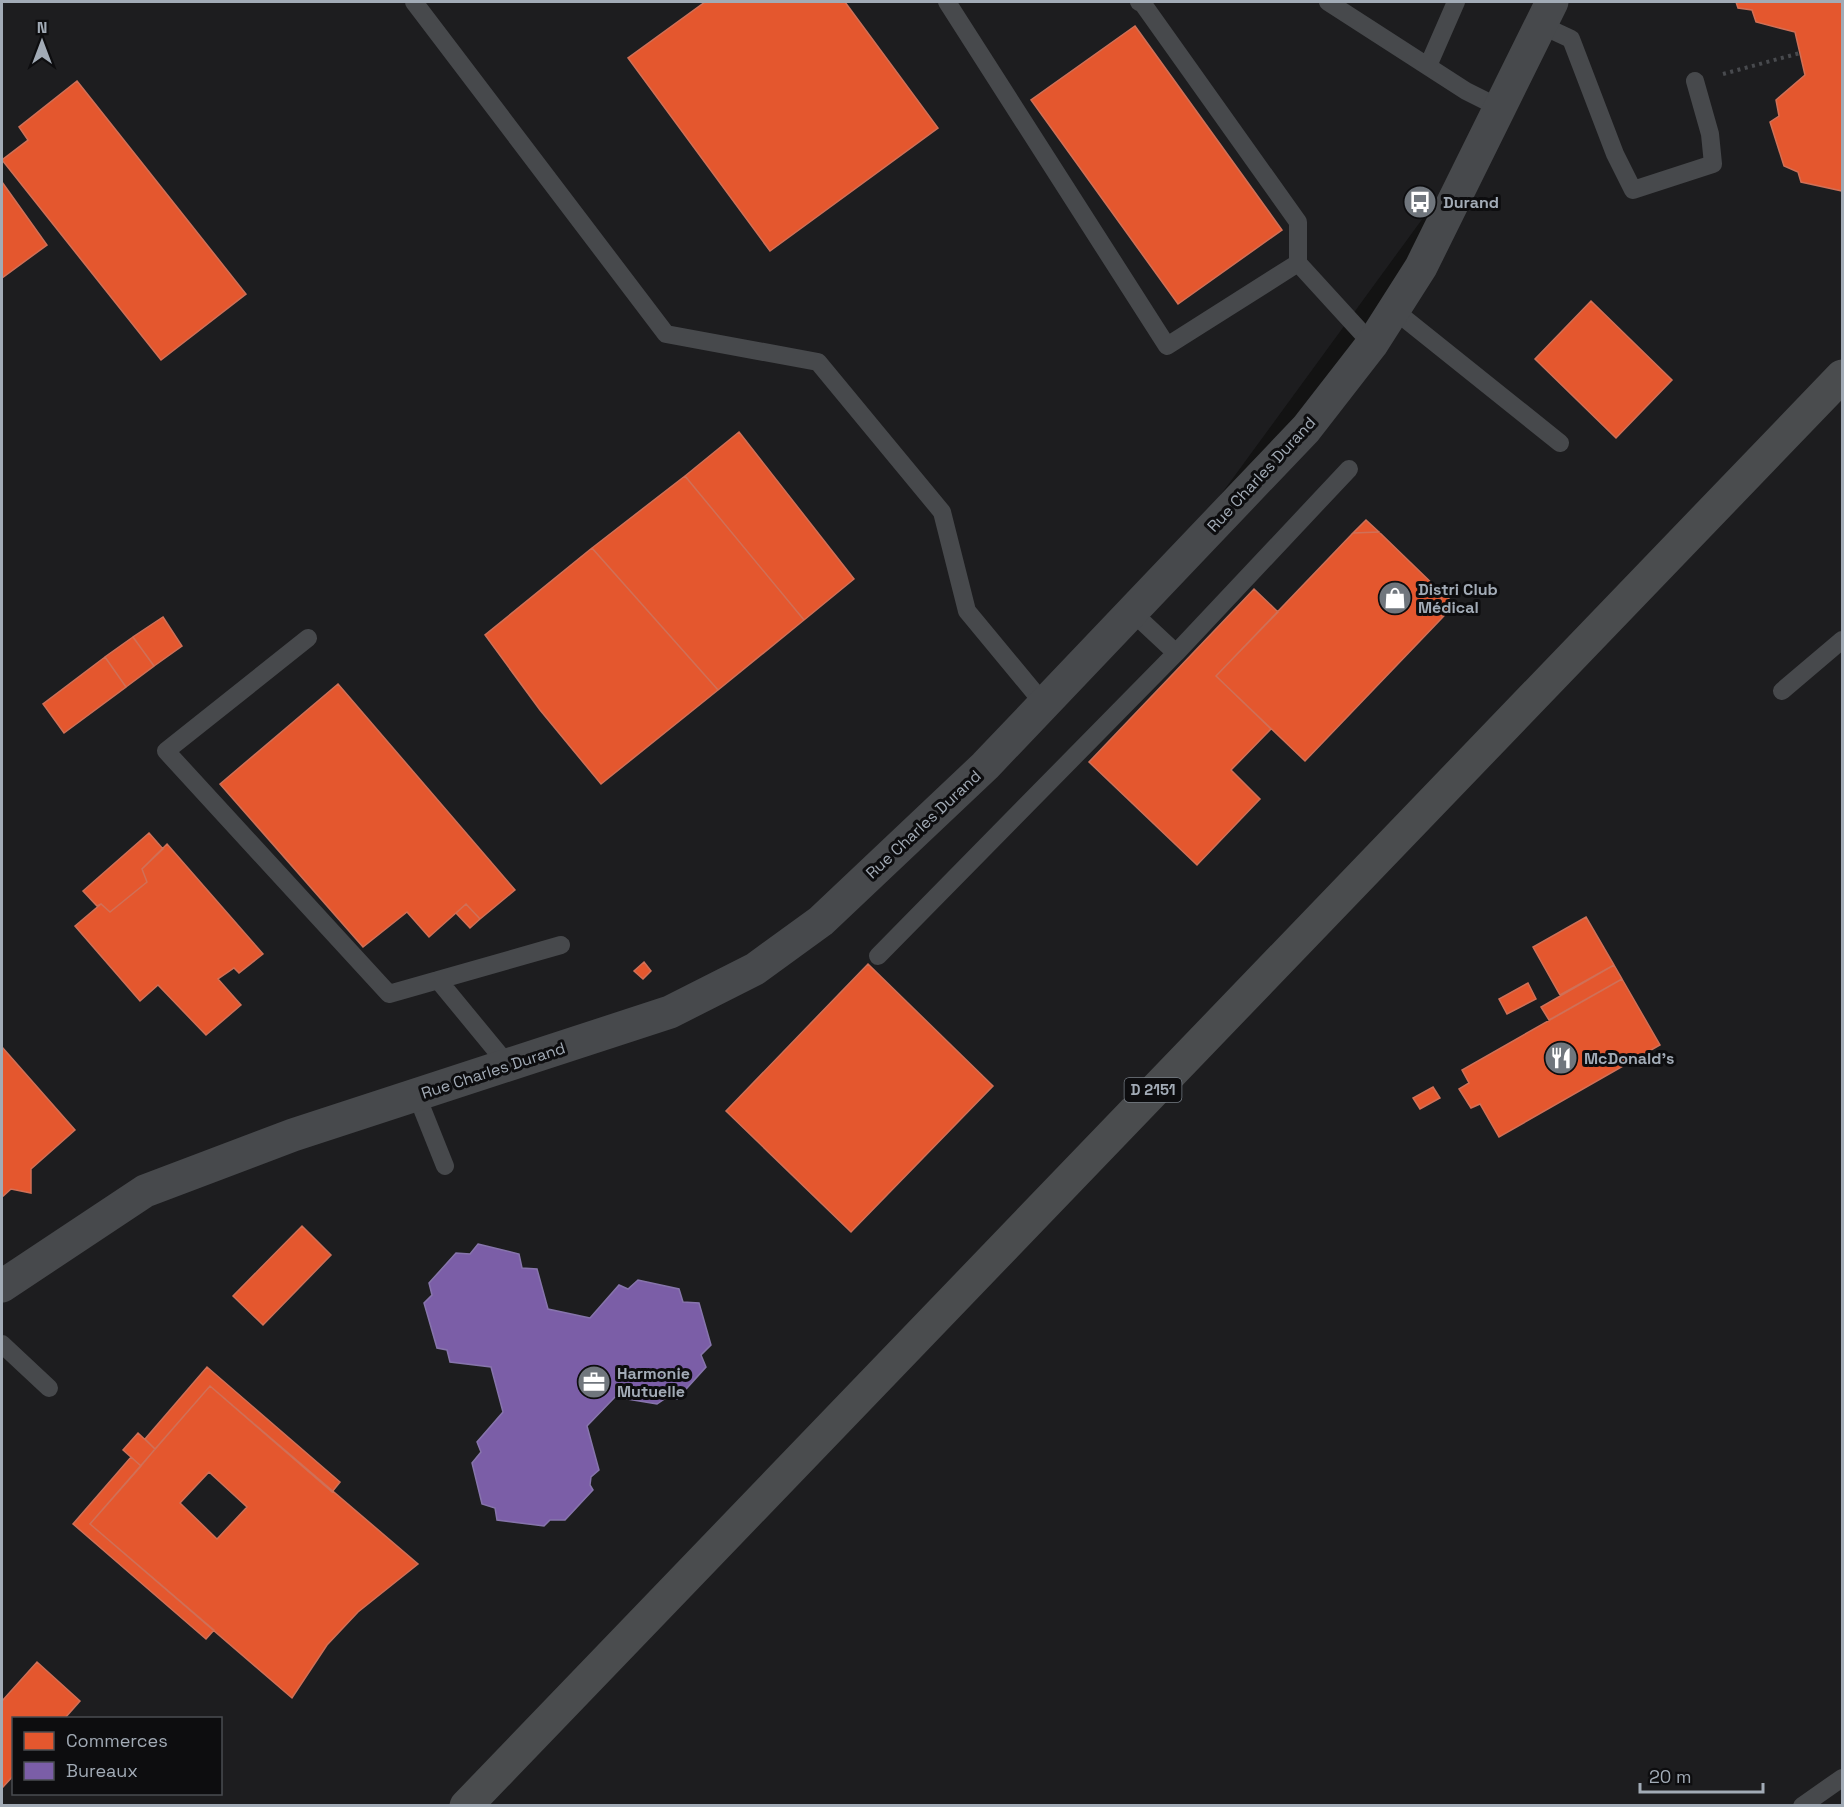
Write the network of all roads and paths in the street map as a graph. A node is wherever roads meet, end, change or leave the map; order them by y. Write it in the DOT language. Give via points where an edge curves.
graph roads {
  1 [pos="414,2"];
  2 [pos="947,2"];
  3 [pos="1139,2"];
  4 [pos="1328,2"];
  5 [pos="1456,2"];
  6 [pos="1547,13"];
  7 [pos="1800,53"];
  8 [pos="1428,66"];
  9 [pos="1695,81"];
  10 [pos="1500,108"];
  11 [pos="1298,263"];
  12 [pos="1394,310"];
  13 [pos="1372,344"];
  14 [pos="1842,376"];
  15 [pos="1560,443"];
  16 [pos="1349,469"];
  17 [pos="1131,611"];
  18 [pos="308,638"];
  19 [pos="1842,640"];
  20 [pos="1176,653"];
  21 [pos="1782,691"];
  22 [pos="1044,704"];
  23 [pos="561,945"];
  24 [pos="878,956"];
  25 [pos="438,980"];
  26 [pos="508,1065"];
  27 [pos="417,1095"];
  28 [pos="445,1166"];
  29 [pos="2,1286"];
  30 [pos="2,1344"];
  31 [pos="49,1389"];
  32 [pos="1842,1778"];
  33 [pos="466,1806"];
  34 [pos="1802,1806"];
  1 -- 22 [label="lane" via="666,334 818,362 942,512 967,611"];
  2 -- 11 [label="lane" via="1167,346"];
  3 -- 11 [label="lane" via="1298,222"];
  4 -- 8 [label="lane"];
  5 -- 8 [label="lane"];
  6 -- 9 [label="lane" via="1571,39 1633,190 1713,164 1710,134"];
  6 -- 10 [label="street, Rue Charles Durand"];
  7 -- 9 [label="path"];
  8 -- 10 [label="lane"];
  10 -- 12 [label="street, Rue Charles Durand" via="1421,267"];
  11 -- 13 [label="lane"];
  12 -- 13 [label="street, Rue Charles Durand"];
  12 -- 15 [label="lane"];
  13 -- 17 [label="street, Rue Charles Durand" via="1306,429"];
  14 -- 33 [label="main road, D 2151"];
  16 -- 20 [label="lane"];
  17 -- 20 [label="lane"];
  17 -- 22 [label="street, Rue Charles Durand"];
  18 -- 25 [label="lane" via="166,751 389,994"];
  19 -- 21 [label="lane"];
  20 -- 24 [label="lane"];
  22 -- 26 [label="street, Rue Charles Durand" via="985,766 821,921 755,969 670,1012"];
  23 -- 25 [label="lane"];
  25 -- 26 [label="lane"];
  26 -- 27 [label="street, Rue Charles Durand"];
  27 -- 28 [label="lane"];
  27 -- 29 [label="street, Rue Charles Durand" via="292,1135 146,1191"];
  30 -- 31 [label="lane"];
  32 -- 34 [label="lane"];
}
